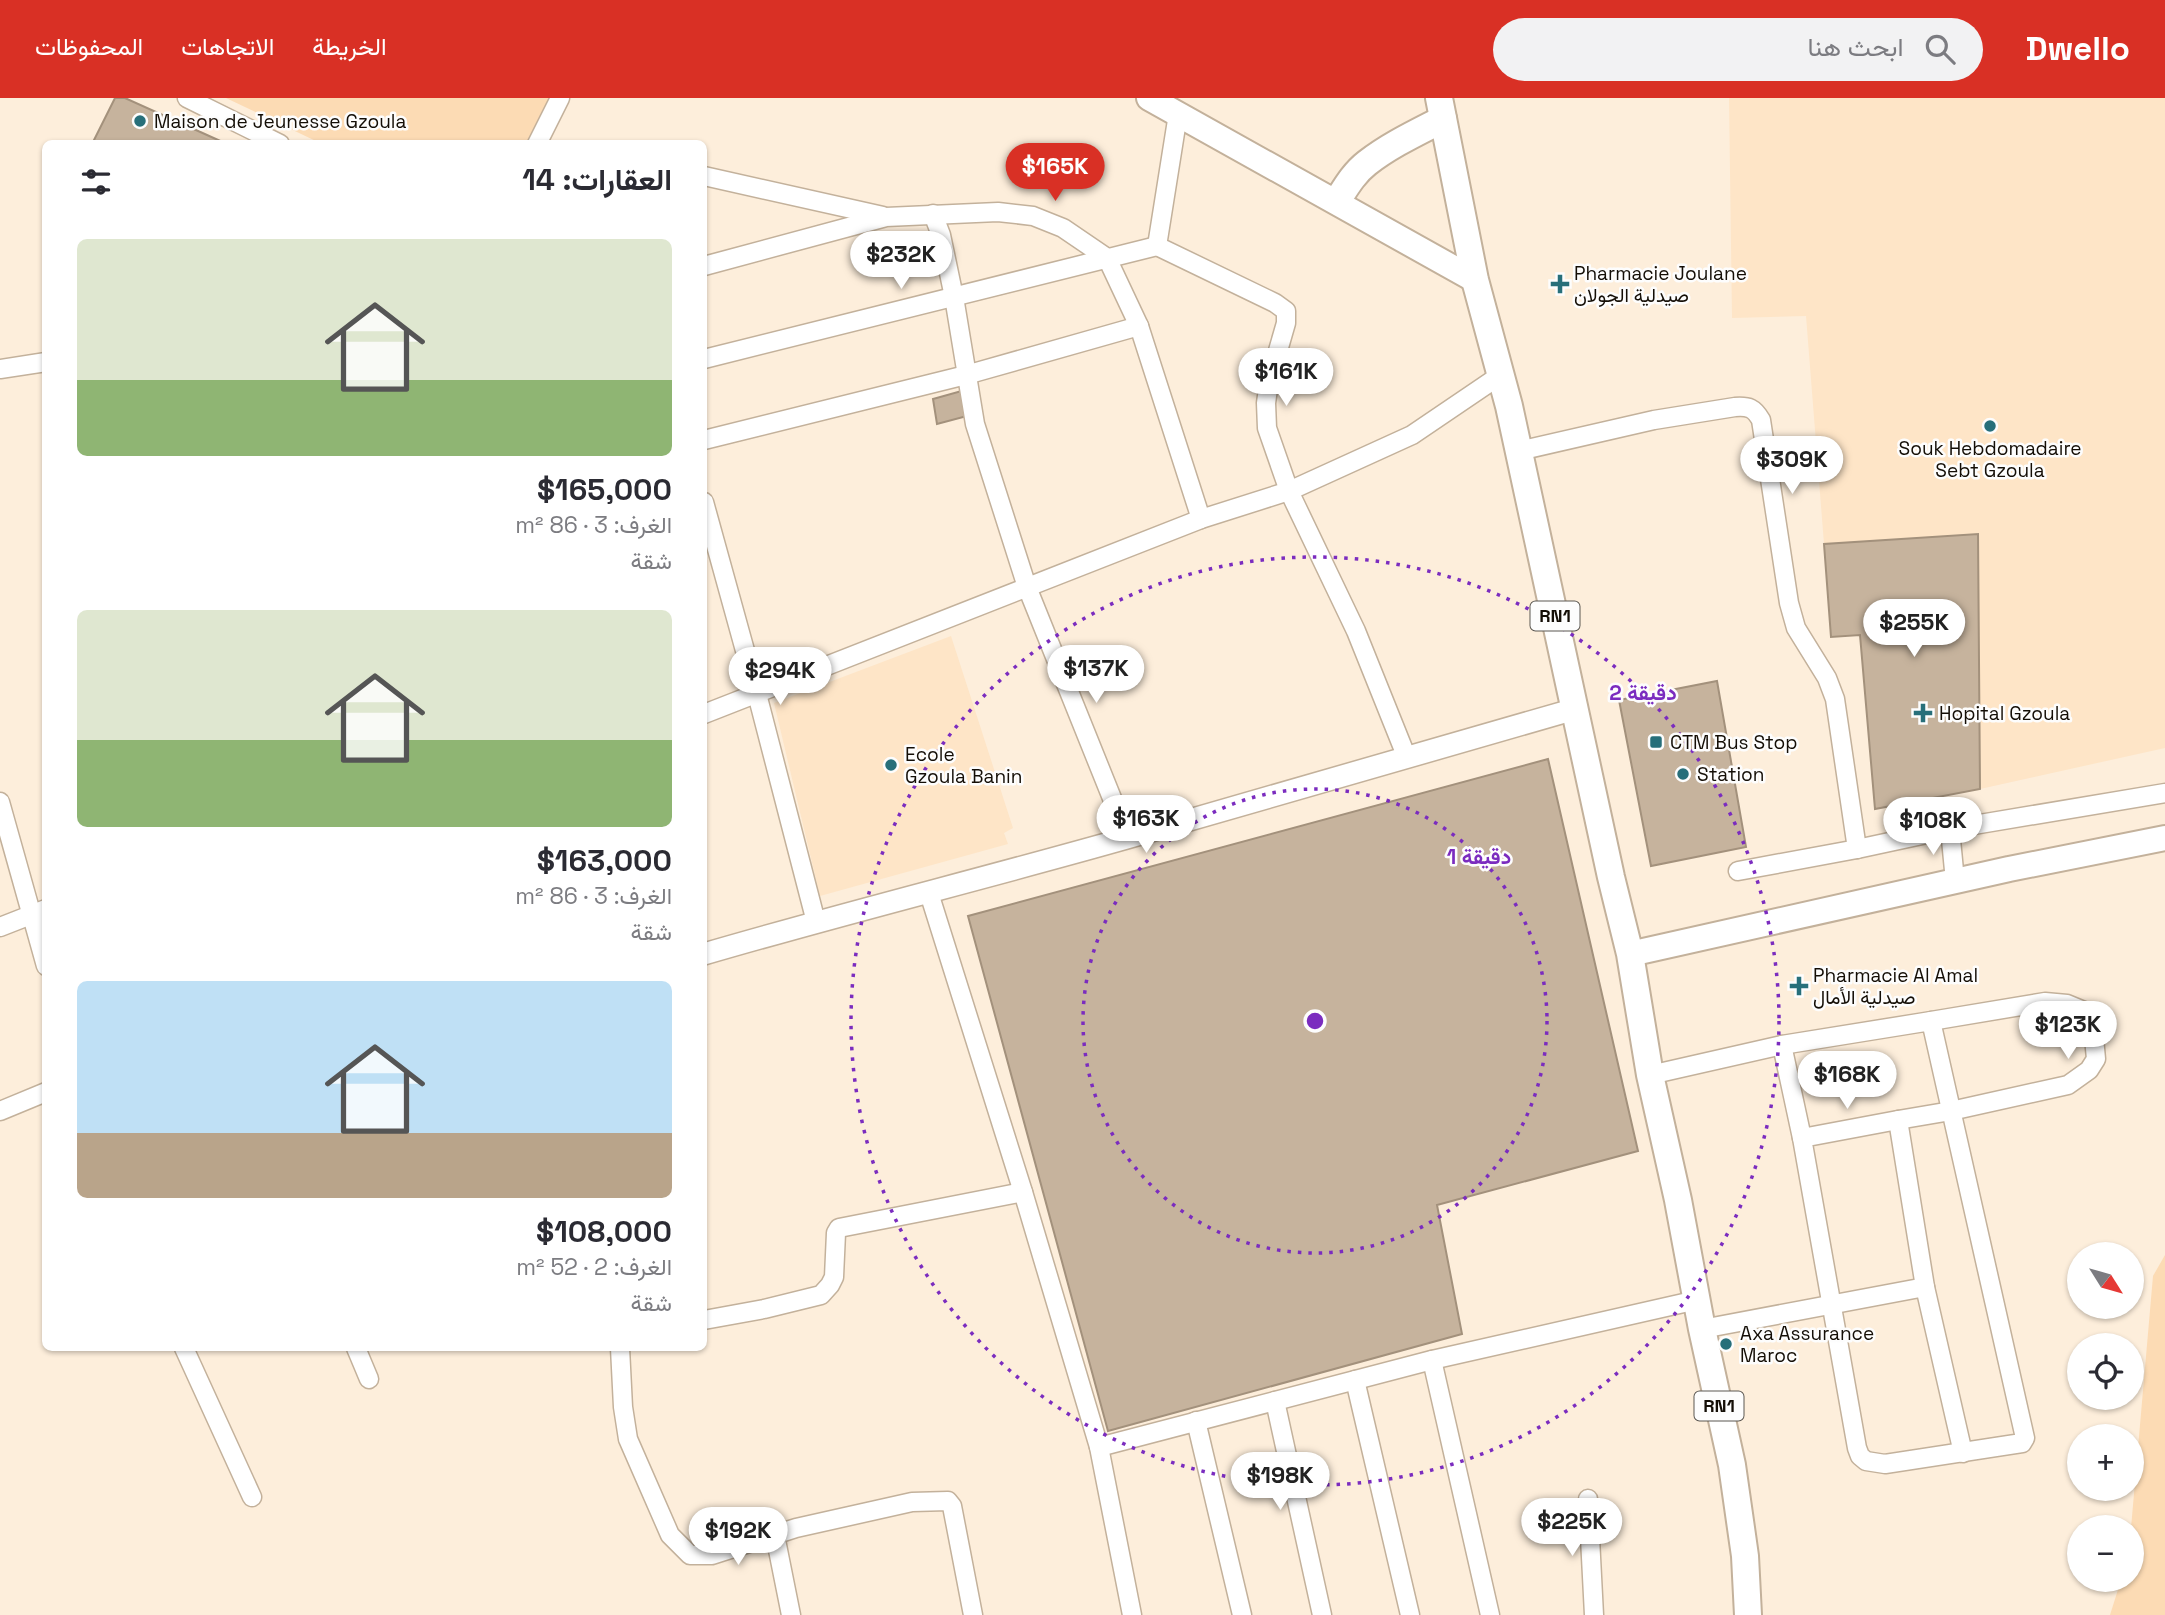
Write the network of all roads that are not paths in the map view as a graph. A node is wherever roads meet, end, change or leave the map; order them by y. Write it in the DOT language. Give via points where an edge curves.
graph roads {
  1 [pos="187,98"];
  2 [pos="560,98"];
  3 [pos="1149,98"];
  4 [pos="1441,108"];
  5 [pos="1178,114"];
  6 [pos="272,140"];
  7 [pos="540,140"];
  8 [pos="707,177"];
  9 [pos="1337,201"];
  10 [pos="933,214"];
  11 [pos="886,217"];
  12 [pos="1157,246"];
  13 [pos="1107,258"];
  14 [pos="707,265"];
  15 [pos="1475,280"];
  16 [pos="954,297"];
  17 [pos="1139,326"];
  18 [pos="707,358"];
  19 [pos="42,363"];
  20 [pos="0,369"];
  21 [pos="1502,374"];
  22 [pos="966,375"];
  23 [pos="707,439"];
  24 [pos="1519,451"];
  25 [pos="1289,491"];
  26 [pos="707,513"];
  27 [pos="1200,519"];
  28 [pos="1027,587"];
  29 [pos="757,694"];
  30 [pos="1575,709"];
  31 [pos="707,713"];
  32 [pos="1407,758"];
  33 [pos="2165,793"];
  34 [pos="0,802"];
  35 [pos="1950,829"];
  36 [pos="1128,838"];
  37 [pos="2165,838"];
  38 [pos="1857,849"];
  39 [pos="1738,872"];
  40 [pos="1955,881"];
  41 [pos="929,893"];
  42 [pos="38,911"];
  43 [pos="816,922"];
  44 [pos="0,927"];
  45 [pos="42,938"];
  46 [pos="707,953"];
  47 [pos="1630,954"];
  48 [pos="1931,1021"];
  49 [pos="1782,1045"];
  50 [pos="1650,1075"];
  51 [pos="42,1094"];
  52 [pos="0,1111"];
  53 [pos="1951,1111"];
  54 [pos="1898,1120"];
  55 [pos="1802,1138"];
  56 [pos="1023,1192"];
  57 [pos="1925,1287"];
  58 [pos="1697,1300"];
  59 [pos="1832,1304"];
  60 [pos="707,1319"];
  61 [pos="1702,1329"];
  62 [pos="185,1351"];
  63 [pos="357,1351"];
  64 [pos="620,1351"];
  65 [pos="1432,1360"];
  66 [pos="369,1379"];
  67 [pos="1355,1380"];
  68 [pos="1275,1401"];
  69 [pos="1196,1422"];
  70 [pos="1099,1447"];
  71 [pos="1963,1452"];
  72 [pos="252,1497"];
  73 [pos="1588,1499"];
  74 [pos="775,1535"];
  75 [pos="791,1615"];
  76 [pos="973,1615"];
  77 [pos="1132,1615"];
  78 [pos="1242,1615"];
  79 [pos="1322,1615"];
  80 [pos="1410,1615"];
  81 [pos="1490,1615"];
  82 [pos="1594,1615"];
  83 [pos="1748,1615"];
  1 -- 6 [label="street"];
  2 -- 7 [label="street"];
  3 -- 5 [label="main road"];
  4 -- 9 [label="main road" via="1366,163"];
  4 -- 15 [label="main road, RN1"];
  5 -- 9 [label="main road"];
  5 -- 12 [label="street"];
  8 -- 11 [label="street"];
  9 -- 15 [label="main road"];
  10 -- 11 [label="street"];
  10 -- 13 [label="street" via="1033,216 1063,228"];
  10 -- 16 [label="street"];
  11 -- 14 [label="street"];
  12 -- 13 [label="street"];
  12 -- 25 [label="street" via="1286,311 1266,402 1267,428"];
  13 -- 16 [label="street"];
  13 -- 17 [label="street"];
  15 -- 21 [label="main road, RN1"];
  16 -- 18 [label="street"];
  16 -- 22 [label="street"];
  17 -- 22 [label="street"];
  17 -- 27 [label="street"];
  19 -- 20 [label="street"];
  21 -- 24 [label="main road, RN1"];
  21 -- 25 [label="street" via="1412,435"];
  22 -- 23 [label="street"];
  22 -- 28 [label="street" via="975,424"];
  24 -- 30 [label="main road, RN1"];
  24 -- 38 [label="street" via="1654,420 1735,407 1755,411 1761,420 1796,628 1835,699"];
  25 -- 27 [label="street"];
  25 -- 32 [label="street" via="1356,631"];
  26 -- 29 [label="street"];
  27 -- 28 [label="street"];
  28 -- 29 [label="street"];
  28 -- 36 [label="street"];
  29 -- 31 [label="street"];
  29 -- 43 [label="street"];
  30 -- 32 [label="street"];
  30 -- 47 [label="main road, RN1"];
  32 -- 36 [label="street"];
  33 -- 35 [label="street"];
  34 -- 42 [label="street"];
  35 -- 38 [label="street"];
  35 -- 40 [label="street"];
  36 -- 41 [label="street"];
  37 -- 40 [label="main road"];
  38 -- 39 [label="street"];
  40 -- 47 [label="main road"];
  41 -- 43 [label="street"];
  41 -- 56 [label="street"];
  42 -- 44 [label="street"];
  42 -- 45 [label="street"];
  43 -- 46 [label="street"];
  47 -- 50 [label="main road, RN1"];
  48 -- 49 [label="street"];
  48 -- 53 [label="street"];
  48 -- 53 [label="street" via="2045,1002 2067,1004 2084,1012 2093,1027 2096,1059 2089,1070 2067,1085"];
  49 -- 50 [label="street"];
  49 -- 55 [label="street"];
  50 -- 58 [label="main road, RN1"];
  51 -- 52 [label="street"];
  53 -- 54 [label="street"];
  53 -- 71 [label="street" via="2025,1434 2022,1443"];
  54 -- 55 [label="street"];
  54 -- 57 [label="street"];
  55 -- 59 [label="street"];
  56 -- 60 [label="street" via="839,1228 834,1277 821,1295"];
  56 -- 70 [label="street"];
  57 -- 59 [label="street"];
  57 -- 71 [label="street"];
  58 -- 61 [label="main road, RN1"];
  58 -- 65 [label="street"];
  59 -- 61 [label="street"];
  59 -- 71 [label="street" via="1860,1456 1885,1464"];
  61 -- 83 [label="main road, RN1" via="1732,1465"];
  62 -- 72 [label="street"];
  63 -- 66 [label="street"];
  64 -- 74 [label="street" via="628,1439 670,1535 690,1555 712,1555"];
  65 -- 67 [label="street"];
  65 -- 81 [label="street"];
  67 -- 68 [label="street"];
  67 -- 80 [label="street"];
  68 -- 69 [label="street"];
  68 -- 79 [label="street"];
  69 -- 70 [label="street"];
  69 -- 78 [label="street"];
  70 -- 77 [label="street"];
  73 -- 82 [label="street"];
  74 -- 75 [label="street"];
  74 -- 76 [label="street" via="912,1502 948,1500"];
}
